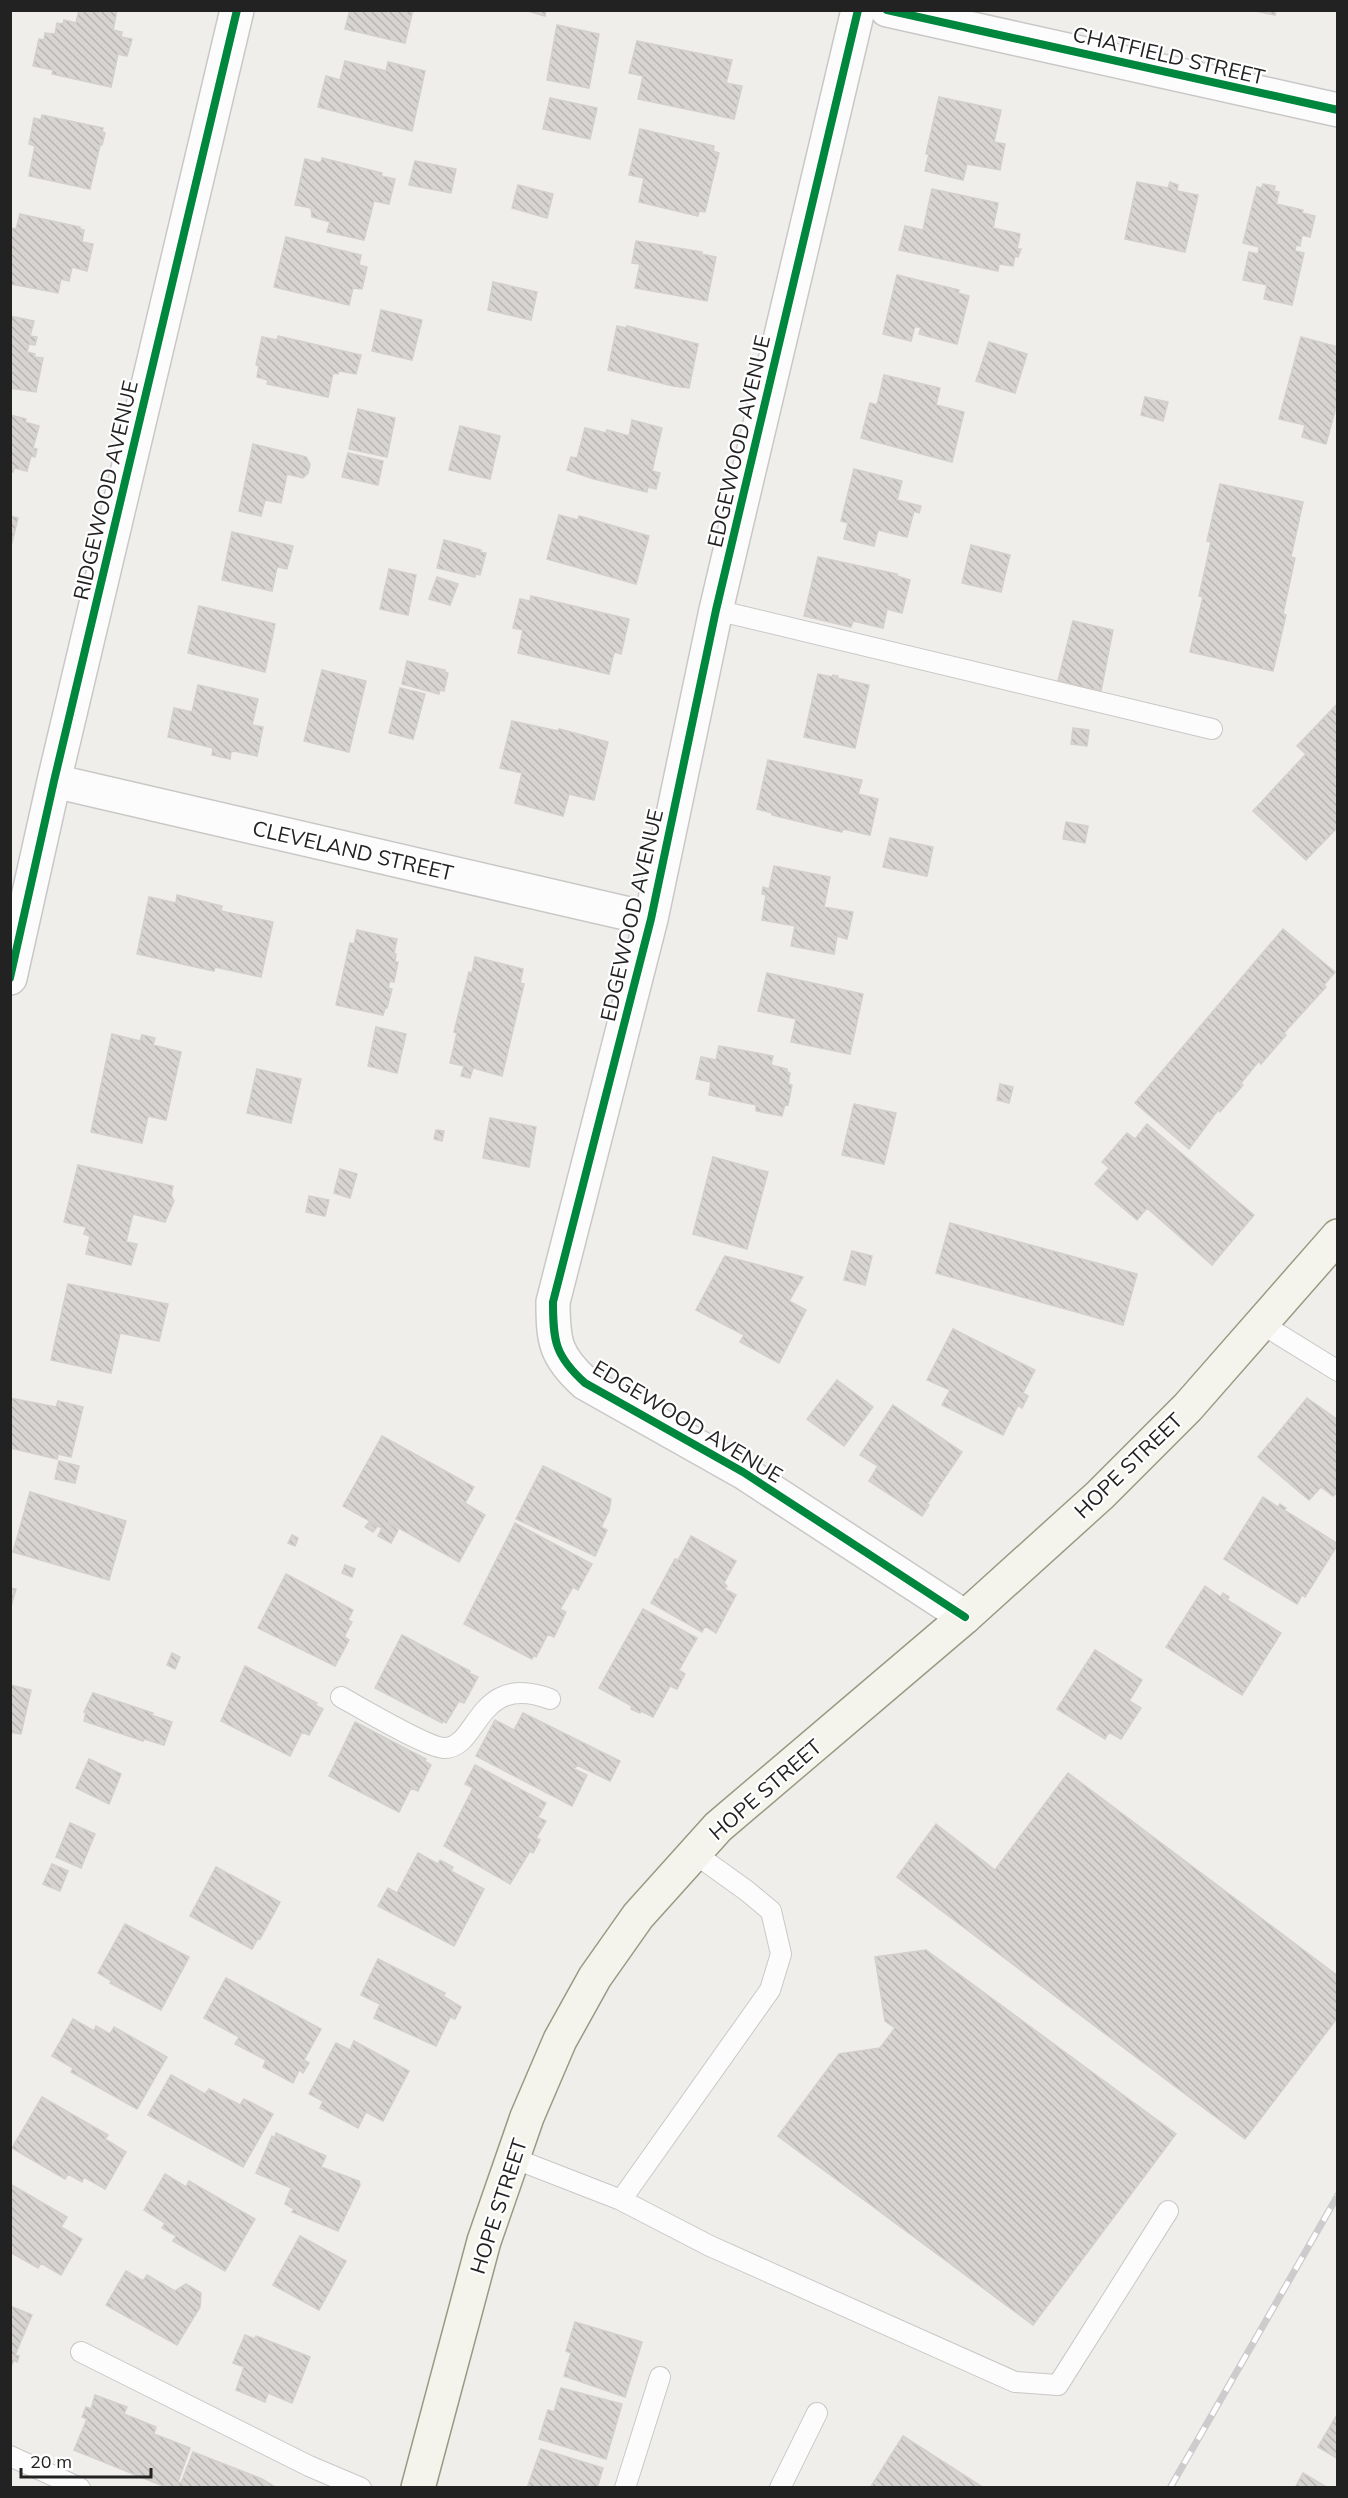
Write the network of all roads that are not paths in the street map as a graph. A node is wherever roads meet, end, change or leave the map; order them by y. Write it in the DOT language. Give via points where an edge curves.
graph roads {
  1 [pos="237,10"];
  2 [pos="858,10"];
  3 [pos="887,10"];
  4 [pos="1338,110"];
  5 [pos="716,610"];
  6 [pos="1212,729"];
  7 [pos="54,781"];
  8 [pos="651,919"];
  9 [pos="10,978"];
  10 [pos="1338,1236"];
  11 [pos="1262,1324"];
  12 [pos="1338,1371"];
  13 [pos="965,1617"];
  14 [pos="341,1697"];
  15 [pos="550,1699"];
  16 [pos="694,1853"];
  17 [pos="513,2158"];
  18 [pos="621,2200"];
  19 [pos="1168,2211"];
  20 [pos="81,2352"];
  21 [pos="660,2377"];
  22 [pos="817,2413"];
  23 [pos="10,2456"];
  24 [pos="80,2487"];
  25 [pos="361,2487"];
  26 [pos="418,2487"];
  27 [pos="625,2487"];
  28 [pos="780,2487"];
  1 -- 7 [label="street, RIDGEWOOD AVENUE"];
  2 -- 5 [label="street, EDGEWOOD AVENUE"];
  3 -- 4 [label="street, CHATFIELD STREET"];
  5 -- 6 [label="lane"];
  5 -- 8 [label="street, EDGEWOOD AVENUE"];
  7 -- 8 [label="street, CLEVELAND STREET"];
  7 -- 9 [label="street, RIDGEWOOD AVENUE"];
  8 -- 13 [label="street, EDGEWOOD AVENUE" via="553,1302 557,1346 566,1365 585,1383 743,1472"];
  10 -- 11 [label="main road, HOPE STREET"];
  11 -- 12 [label="lane"];
  11 -- 13 [label="main road, HOPE STREET" via="1188,1407 1100,1495"];
  13 -- 16 [label="main road, HOPE STREET" via="718,1827"];
  14 -- 15 [label="lane" via="442,1748 463,1740 480,1714 501,1697 527,1693"];
  16 -- 17 [label="main road, HOPE STREET" via="638,1916 595,1977 560,2040"];
  16 -- 18 [label="lane" via="771,1911 781,1953 770,1990"];
  17 -- 18 [label="lane"];
  17 -- 26 [label="main road, HOPE STREET" via="484,2241"];
  18 -- 19 [label="lane" via="710,2246 1014,2382 1058,2385"];
  20 -- 25 [label="lane" via="309,2466"];
  21 -- 27 [label="lane"];
  22 -- 28 [label="lane"];
  23 -- 24 [label="lane"];
}
